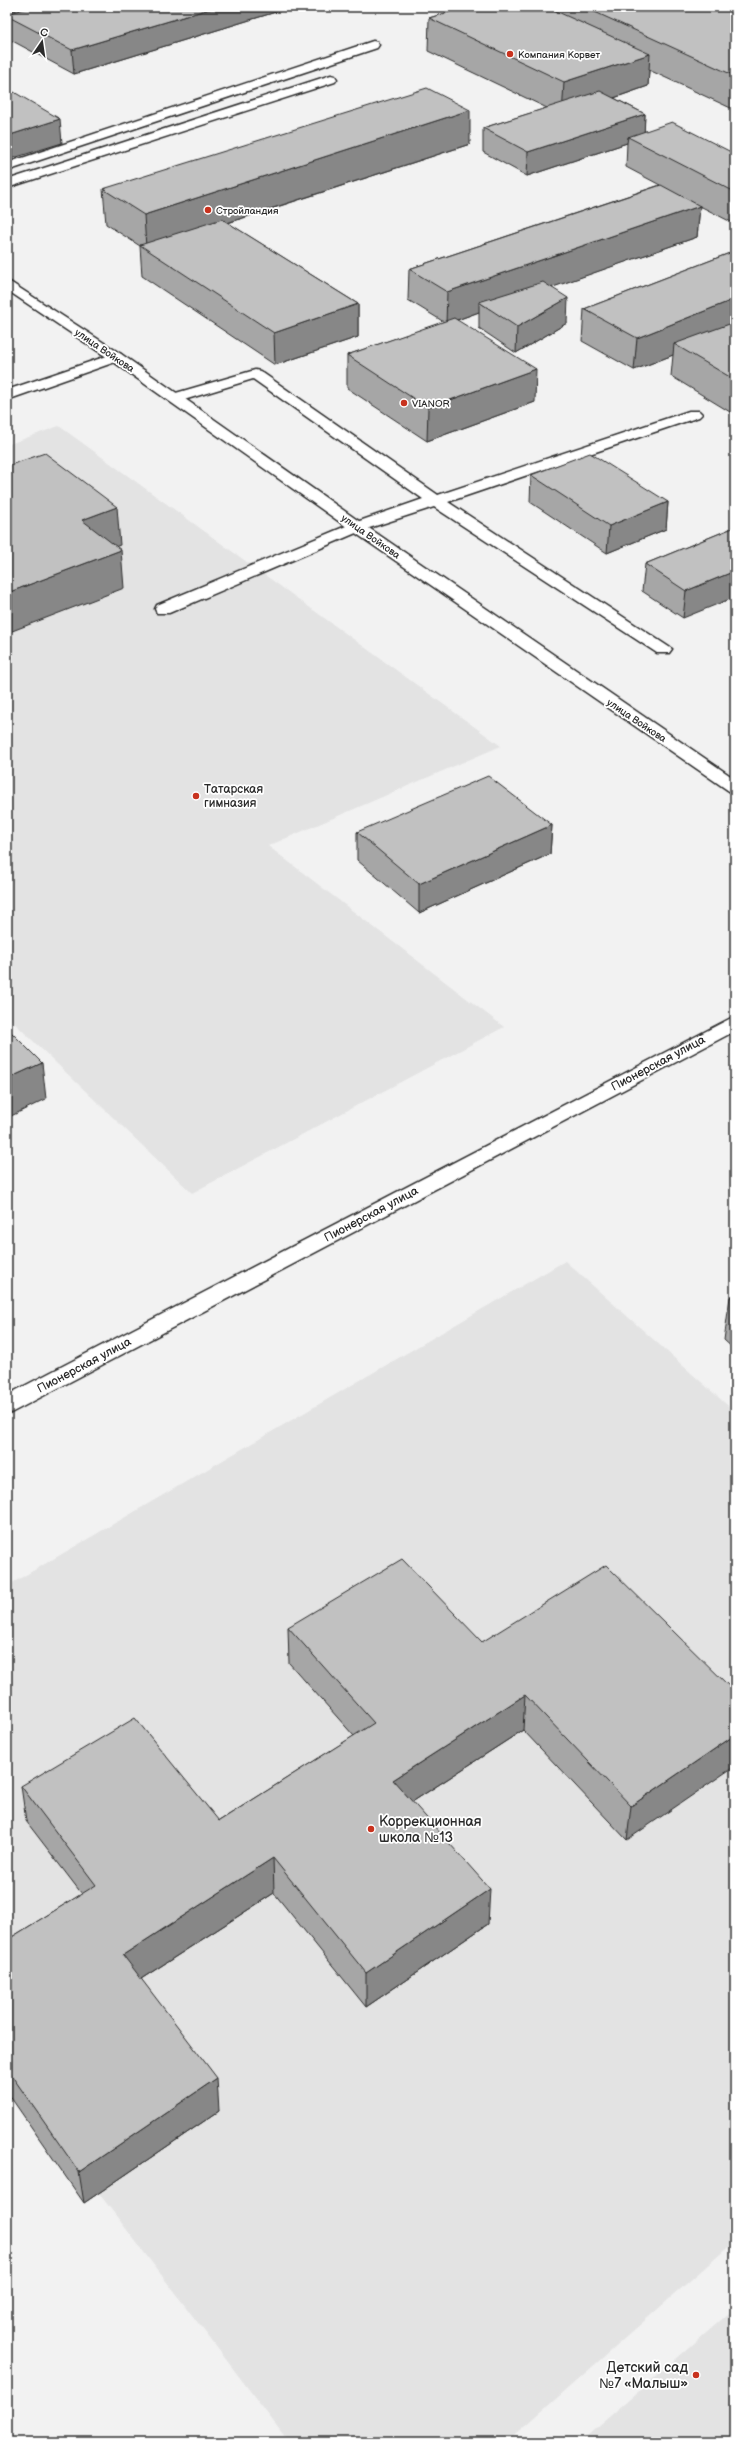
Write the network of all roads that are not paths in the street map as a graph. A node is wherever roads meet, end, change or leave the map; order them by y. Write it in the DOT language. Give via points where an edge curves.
graph roads {
  1 [pos="373,46"];
  2 [pos="331,79"];
  3 [pos="7,167"];
  4 [pos="7,184"];
  5 [pos="7,284"];
  6 [pos="116,357"];
  7 [pos="7,394"];
  8 [pos="174,398"];
  9 [pos="694,414"];
  10 [pos="436,501"];
  11 [pos="357,527"];
  12 [pos="163,609"];
  13 [pos="662,649"];
  14 [pos="735,787"];
  15 [pos="735,1023"];
  16 [pos="7,1406"];
  1 -- 3 [label="street"];
  2 -- 4 [label="street"];
  5 -- 6 [label="street, улица Войкова"];
  6 -- 7 [label="street"];
  6 -- 8 [label="street, улица Войкова"];
  8 -- 10 [label="street" via="256,374"];
  8 -- 11 [label="street, улица Войкова"];
  9 -- 10 [label="street"];
  10 -- 11 [label="street"];
  10 -- 13 [label="street"];
  11 -- 12 [label="street"];
  11 -- 14 [label="street, улица Войкова"];
  15 -- 16 [label="street, Пионерская улица"];
}
